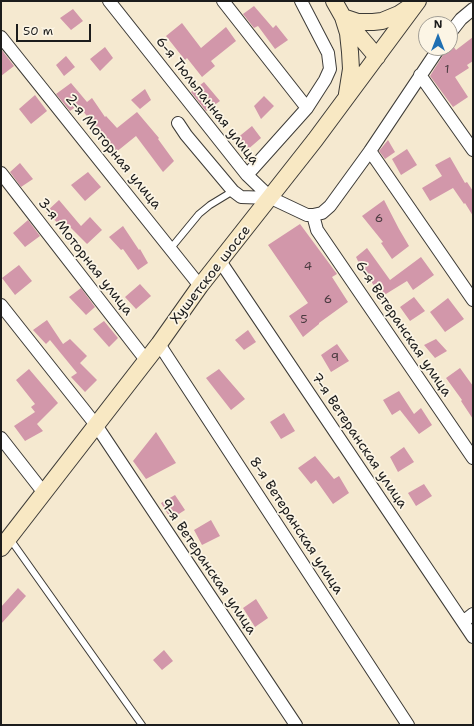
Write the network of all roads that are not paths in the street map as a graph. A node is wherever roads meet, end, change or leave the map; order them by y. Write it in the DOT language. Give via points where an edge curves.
graph roads {
  1 [pos="109,1"];
  2 [pos="223,1"];
  3 [pos="301,1"];
  4 [pos="334,1"];
  5 [pos="418,1"];
  6 [pos="473,9"];
  7 [pos="343,17"];
  8 [pos="458,23"];
  9 [pos="1,37"];
  10 [pos="433,56"];
  11 [pos="377,57"];
  12 [pos="420,75"];
  13 [pos="347,97"];
  14 [pos="307,108"];
  15 [pos="178,122"];
  16 [pos="473,150"];
  17 [pos="370,151"];
  18 [pos="1,173"];
  19 [pos="247,175"];
  20 [pos="234,192"];
  21 [pos="271,198"];
  22 [pos="313,215"];
  23 [pos="170,248"];
  24 [pos="220,261"];
  25 [pos="200,286"];
  26 [pos="473,300"];
  27 [pos="1,305"];
  28 [pos="159,344"];
  29 [pos="146,360"];
  30 [pos="96,425"];
  31 [pos="1,438"];
  32 [pos="473,458"];
  33 [pos="44,493"];
  34 [pos="5,543"];
  35 [pos="473,614"];
  36 [pos="463,622"];
  37 [pos="473,637"];
  38 [pos="142,725"];
  39 [pos="296,725"];
  40 [pos="408,725"];
  1 -- 19 [label="street, 6-я Тюльпанная улица"];
  2 -- 14 [label="street"];
  3 -- 14 [label="street" via="328,53 330,68"];
  4 -- 7 [label="main road"];
  5 -- 7 [label="main road" via="399,14 382,21 365,22"];
  5 -- 11 [label="main road, Хушетское шоссе"];
  6 -- 8 [label="street"];
  7 -- 11 [label="main road"];
  7 -- 13 [label="main road" via="350,52"];
  9 -- 23 [label="street, 2-я Моторная улица"];
  10 -- 12 [label="street"];
  11 -- 13 [label="main road, Хушетское шоссе"];
  12 -- 16 [label="street"];
  12 -- 17 [label="street"];
  13 -- 21 [label="main road, Хушетское шоссе"];
  14 -- 19 [label="street"];
  15 -- 20 [label="street"];
  17 -- 22 [label="street" via="330,206 322,213"];
  17 -- 26 [label="street"];
  18 -- 29 [label="street, 3-я Моторная улица"];
  19 -- 21 [label="street, 6-я Тюльпанная улица"];
  20 -- 21 [label="street" via="241,197"];
  20 -- 23 [label="lane" via="199,214"];
  21 -- 22 [label="street" via="297,211"];
  21 -- 24 [label="main road, Хушетское шоссе"];
  22 -- 32 [label="street, 6-я Ветеранская улица" via="317,230"];
  23 -- 25 [label="street, 2-я Моторная улица"];
  24 -- 25 [label="main road, Хушетское шоссе"];
  24 -- 36 [label="street, 7-я Ветеранская улица"];
  25 -- 28 [label="main road, Хушетское шоссе"];
  27 -- 30 [label="street, 9-я Ветеранская улица"];
  28 -- 29 [label="main road, Хушетское шоссе"];
  28 -- 40 [label="street, 8-я Ветеранская улица"];
  29 -- 30 [label="main road, Хушетское шоссе"];
  30 -- 33 [label="main road, Хушетское шоссе"];
  30 -- 39 [label="street, 9-я Ветеранская улица"];
  31 -- 33 [label="street"];
  33 -- 34 [label="main road, Хушетское шоссе"];
  34 -- 38 [label="lane"];
  35 -- 36 [label="street"];
  36 -- 37 [label="street, 7-я Ветеранская улица"];
}
